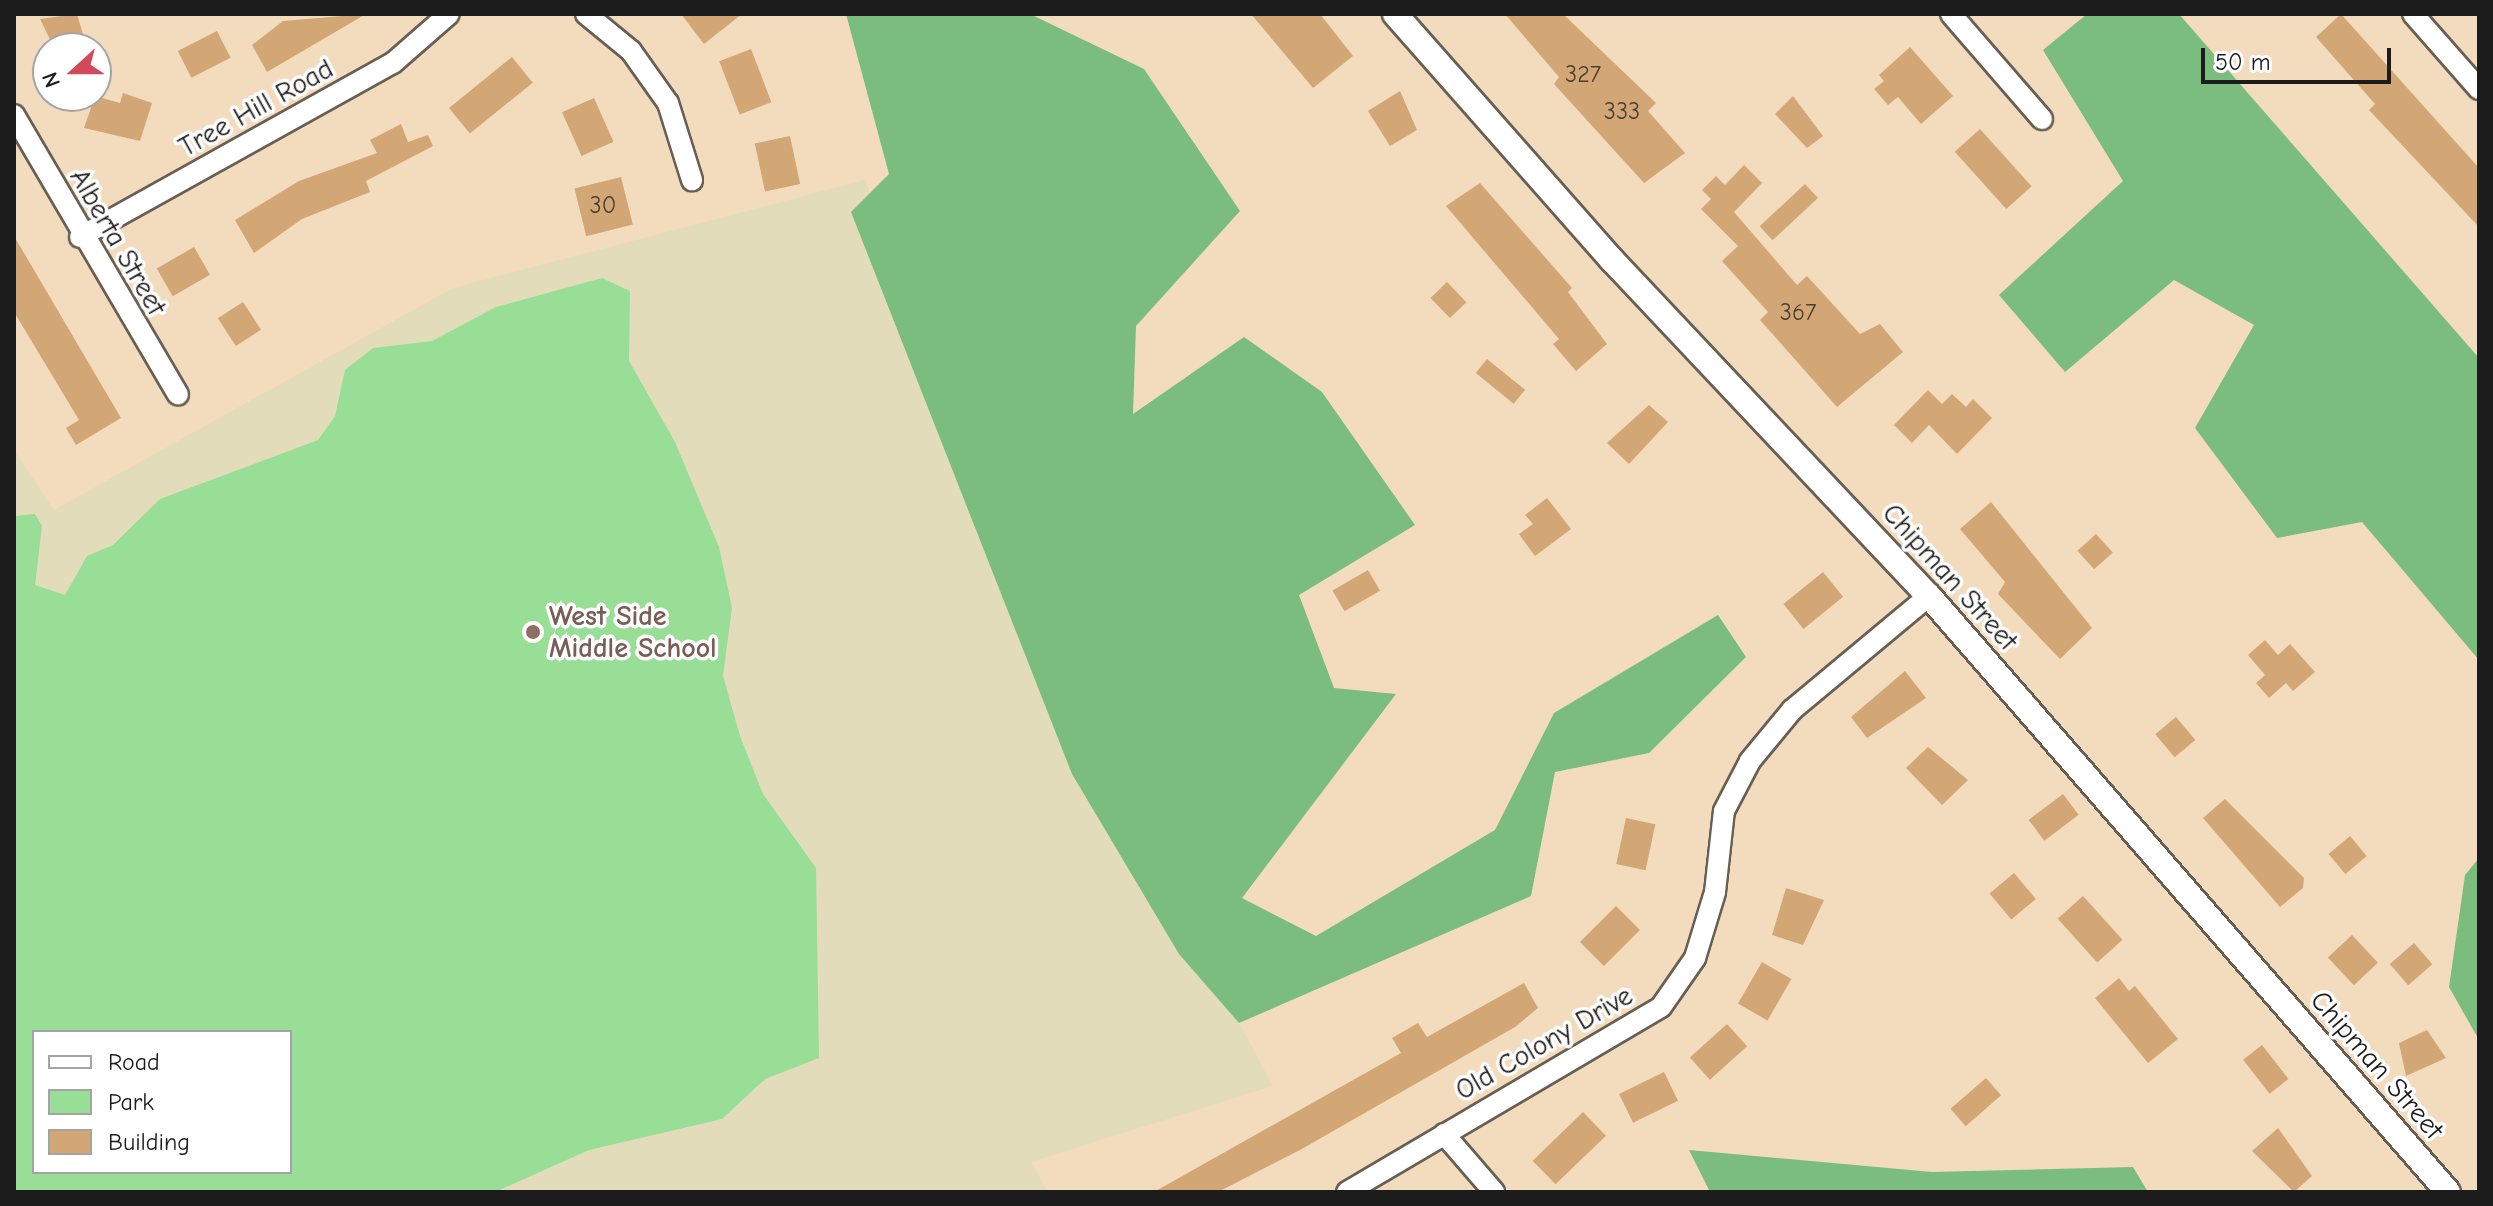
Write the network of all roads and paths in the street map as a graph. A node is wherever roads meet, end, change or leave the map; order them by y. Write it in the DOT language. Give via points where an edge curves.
graph roads {
  1 [pos="449,14"];
  2 [pos="586,14"];
  3 [pos="1395,14"];
  4 [pos="1951,14"];
  5 [pos="2413,14"];
  6 [pos="2479,89"];
  7 [pos="14,115"];
  8 [pos="2042,119"];
  9 [pos="692,180"];
  10 [pos="80,237"];
  11 [pos="178,395"];
  12 [pos="1929,596"];
  13 [pos="1444,1134"];
  14 [pos="1347,1192"];
  15 [pos="1494,1192"];
  16 [pos="2448,1192"];
  1 -- 10 [label="street, Tree Hill Road" via="393,63"];
  2 -- 9 [label="street" via="631,51 668,103"];
  3 -- 12 [label="street, Chipman Street" via="1612,260"];
  4 -- 8 [label="street"];
  5 -- 6 [label="street"];
  7 -- 10 [label="street, Alberta Street"];
  10 -- 11 [label="street, Alberta Street"];
  12 -- 13 [label="street, Old Colony Drive" via="1792,710 1750,761 1724,811 1715,892 1695,958 1661,1007"];
  12 -- 16 [label="street, Chipman Street"];
  13 -- 14 [label="street, Old Colony Drive"];
  13 -- 15 [label="street"];
}
